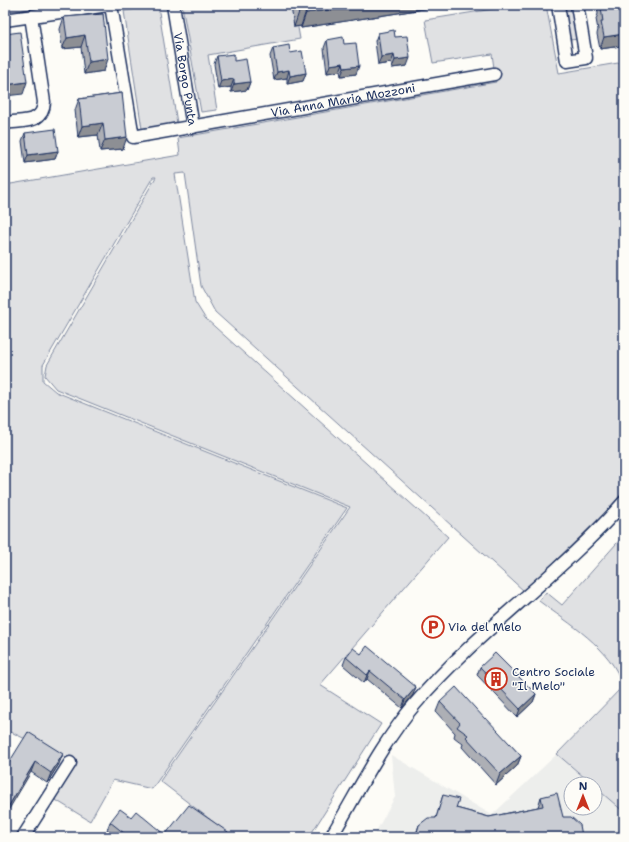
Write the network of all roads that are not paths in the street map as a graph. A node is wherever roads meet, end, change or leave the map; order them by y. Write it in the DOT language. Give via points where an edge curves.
graph roads {
  1 [pos="110,5"];
  2 [pos="173,5"];
  3 [pos="558,5"];
  4 [pos="576,5"];
  5 [pos="32,16"];
  6 [pos="5,20"];
  7 [pos="494,74"];
  8 [pos="5,123"];
  9 [pos="193,127"];
  10 [pos="624,502"];
  11 [pos="70,763"];
  12 [pos="23,837"];
  13 [pos="331,837"];
  1 -- 5 [label="street"];
  1 -- 9 [label="street, Via Borgo Punta" via="133,137"];
  2 -- 9 [label="street, Via Borgo Punta"];
  3 -- 4 [label="street" via="567,61 586,58"];
  5 -- 6 [label="street"];
  5 -- 8 [label="street" via="44,102 43,111 37,118"];
  7 -- 9 [label="street, Via Anna Maria Mozzoni"];
  10 -- 13 [label="street" via="574,553 466,651 414,704 379,754"];
  11 -- 12 [label="street"];
}
